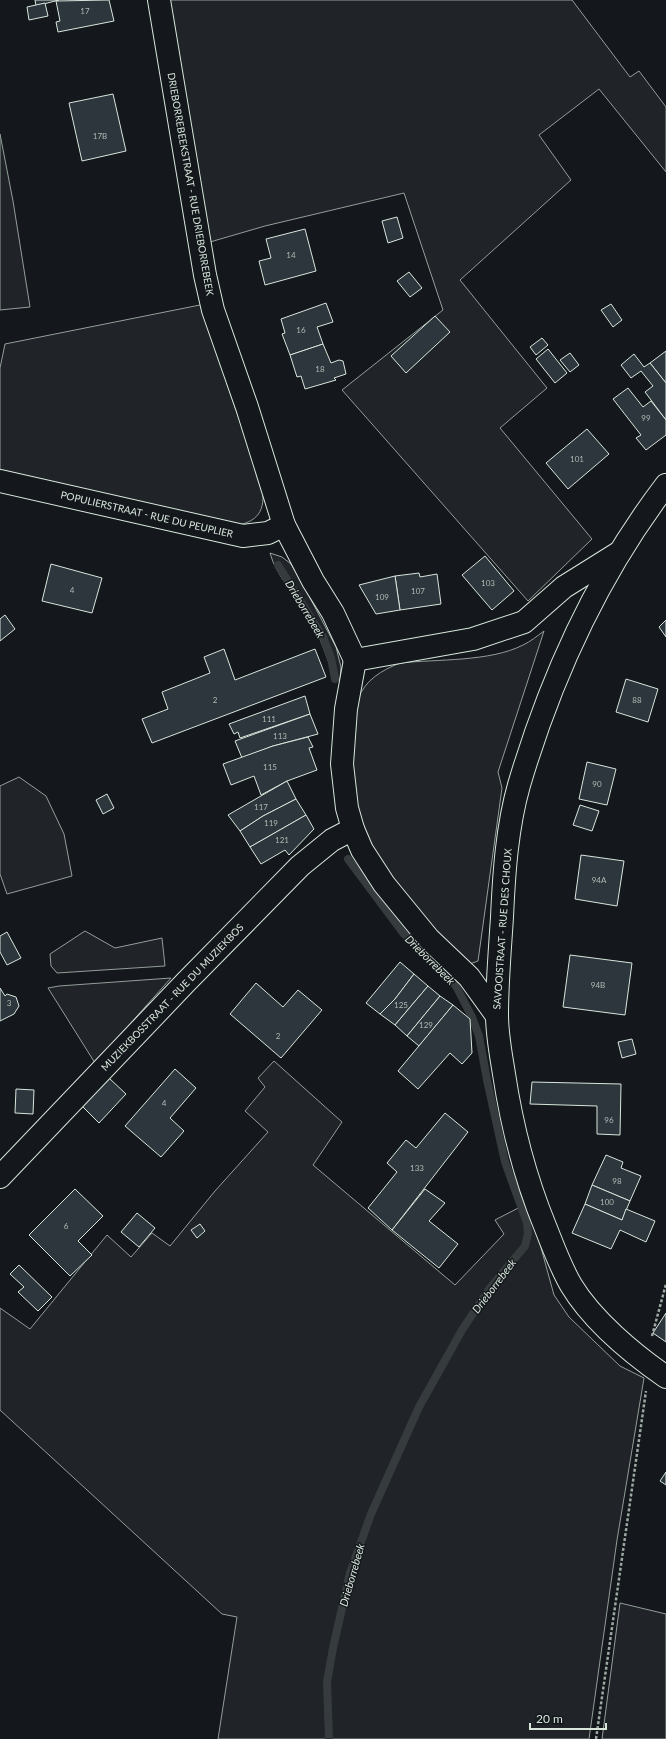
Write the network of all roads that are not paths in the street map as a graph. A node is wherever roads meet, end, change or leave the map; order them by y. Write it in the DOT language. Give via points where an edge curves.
graph roads {
  1 [pos="159,0"];
  2 [pos="0,481"];
  3 [pos="666,485"];
  4 [pos="284,525"];
  5 [pos="620,552"];
  6 [pos="355,660"];
  7 [pos="353,829"];
  8 [pos="497,1016"];
  9 [pos="0,1177"];
  10 [pos="658,1371"];
  1 -- 4 [label="street, DRIEBORREBEEKSTRAAT - RUE DRIEBORREBEEK" via="205,275 217,323"];
  2 -- 4 [label="street, POPULIERSTRAAT - RUE DU PEUPLIER" via="243,536 268,534"];
  3 -- 5 [label="street, SAVOOISTRAAT - RUE DES CHOUX"];
  4 -- 6 [label="street" via="333,613"];
  5 -- 6 [label="street, SAVOOISTRAAT - RUE DES CHOUX" via="564,587 524,622 473,639"];
  5 -- 8 [label="street, SAVOOISTRAAT - RUE DES CHOUX" via="579,625 542,716 519,787 509,834 504,882"];
  6 -- 7 [label="street, SAVOOISTRAAT - RUE DES CHOUX" via="346,709 342,764 347,808"];
  7 -- 8 [label="street, SAVOOISTRAAT - RUE DES CHOUX" via="362,850 384,884 429,939 469,977"];
  7 -- 9 [label="street, MUZIEKBOSSTRAAT - RUE DU MUZIEKBOS" via="332,840 284,882"];
  8 -- 10 [label="street, SAVOOISTRAAT - RUE DES CHOUX" via="510,1116 525,1171 558,1260 572,1286 592,1313"];
}
